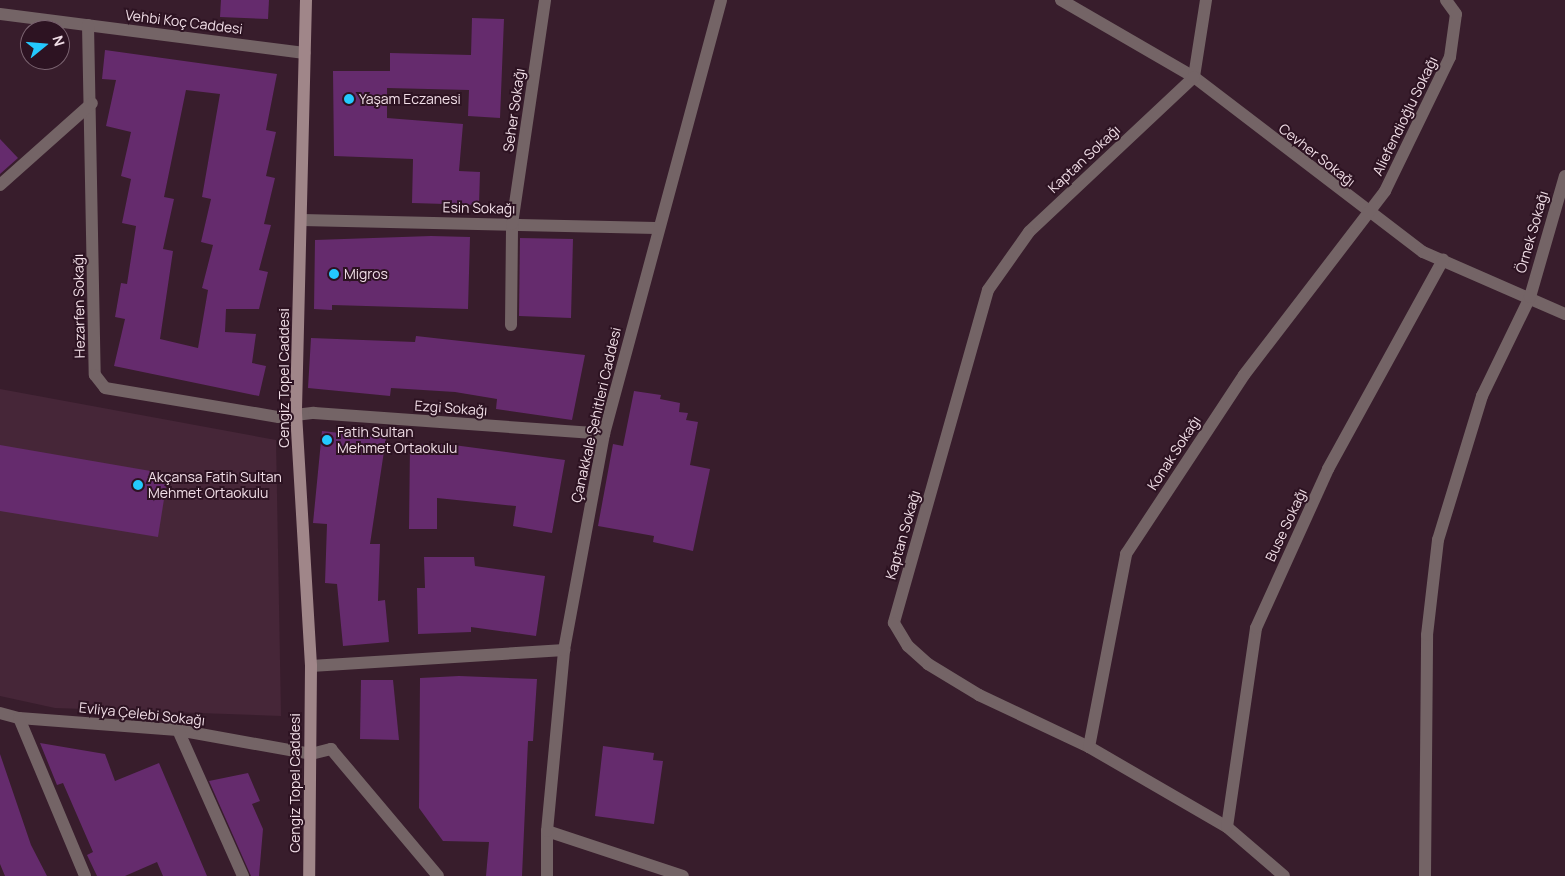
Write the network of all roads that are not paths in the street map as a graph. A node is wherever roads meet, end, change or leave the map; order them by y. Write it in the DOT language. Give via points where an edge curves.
graph roads {
  1 [pos="306,0"];
  2 [pos="545,0"];
  3 [pos="721,0"];
  4 [pos="1061,0"];
  5 [pos="1206,0"];
  6 [pos="1446,0"];
  7 [pos="0,14"];
  8 [pos="88,26"];
  9 [pos="305,53"];
  10 [pos="1194,77"];
  11 [pos="92,104"];
  12 [pos="1565,176"];
  13 [pos="0,185"];
  14 [pos="1367,213"];
  15 [pos="302,220"];
  16 [pos="512,224"];
  17 [pos="656,228"];
  18 [pos="1443,260"];
  19 [pos="1530,297"];
  20 [pos="1565,314"];
  21 [pos="511,326"];
  22 [pos="296,413"];
  23 [pos="604,434"];
  24 [pos="564,650"];
  25 [pos="311,666"];
  26 [pos="0,713"];
  27 [pos="19,718"];
  28 [pos="178,730"];
  29 [pos="1089,747"];
  30 [pos="310,754"];
  31 [pos="1227,827"];
  32 [pos="547,831"];
  33 [pos="85,876"];
  34 [pos="243,876"];
  35 [pos="309,876"];
  36 [pos="438,876"];
  37 [pos="547,876"];
  38 [pos="682,876"];
  39 [pos="1284,876"];
  40 [pos="1425,876"];
  1 -- 9 [label="main road, Cengiz Topel Caddesi"];
  2 -- 16 [label="street, Seher Sokağı"];
  3 -- 17 [label="street, Çanakkale Şehitleri Caddesi"];
  4 -- 10 [label="street, Cevher Sokağı"];
  5 -- 10 [label="street"];
  6 -- 14 [label="street, Aliefendioğlu Sokağı" via="1456,14 1450,57 1385,191"];
  7 -- 8 [label="street, Vehbi Koç Caddesi"];
  8 -- 9 [label="street, Vehbi Koç Caddesi"];
  8 -- 11 [label="street, Hezarfen Sokağı"];
  9 -- 15 [label="main road, Cengiz Topel Caddesi"];
  10 -- 14 [label="street, Cevher Sokağı"];
  10 -- 29 [label="street, Kaptan Sokağı" via="1029,232 988,290 894,623 908,646 928,664 979,695"];
  11 -- 13 [label="street"];
  11 -- 22 [label="street, Hezarfen Sokağı" via="95,375 105,388 249,414"];
  12 -- 19 [label="street, Örnek Sokağı"];
  14 -- 18 [label="street, Cevher Sokağı"];
  14 -- 29 [label="street, Konak Sokağı" via="1244,375 1126,554"];
  15 -- 16 [label="street, Esin Sokağı"];
  15 -- 22 [label="main road, Cengiz Topel Caddesi"];
  16 -- 17 [label="street, Esin Sokağı"];
  16 -- 21 [label="street, Seher Sokağı"];
  17 -- 23 [label="street, Çanakkale Şehitleri Caddesi"];
  18 -- 19 [label="street, Cevher Sokağı"];
  18 -- 31 [label="street, Buse Sokağı" via="1328,469 1256,628"];
  19 -- 20 [label="street, Cevher Sokağı"];
  19 -- 40 [label="street, Örnek Sokağı" via="1482,396 1438,540 1427,635"];
  22 -- 23 [label="street, Ezgi Sokağı"];
  22 -- 25 [label="main road, Cengiz Topel Caddesi"];
  23 -- 24 [label="street, Çanakkale Şehitleri Caddesi"];
  24 -- 25 [label="street"];
  24 -- 32 [label="street, Çanakkale Şehitleri Caddesi"];
  25 -- 30 [label="main road, Cengiz Topel Caddesi"];
  26 -- 27 [label="street, Evliya Çelebi Sokağı"];
  27 -- 28 [label="street, Evliya Çelebi Sokağı"];
  27 -- 33 [label="street"];
  28 -- 30 [label="street, Evliya Çelebi Sokağı"];
  28 -- 34 [label="street"];
  29 -- 31 [label="street, Kaptan Sokağı"];
  30 -- 35 [label="main road, Cengiz Topel Caddesi"];
  30 -- 36 [label="street, Evliya Çelebi Sokağı" via="330,748"];
  31 -- 39 [label="street, Kaptan Sokağı"];
  32 -- 37 [label="street, Çanakkale Şehitleri Caddesi"];
  32 -- 38 [label="street"];
}
